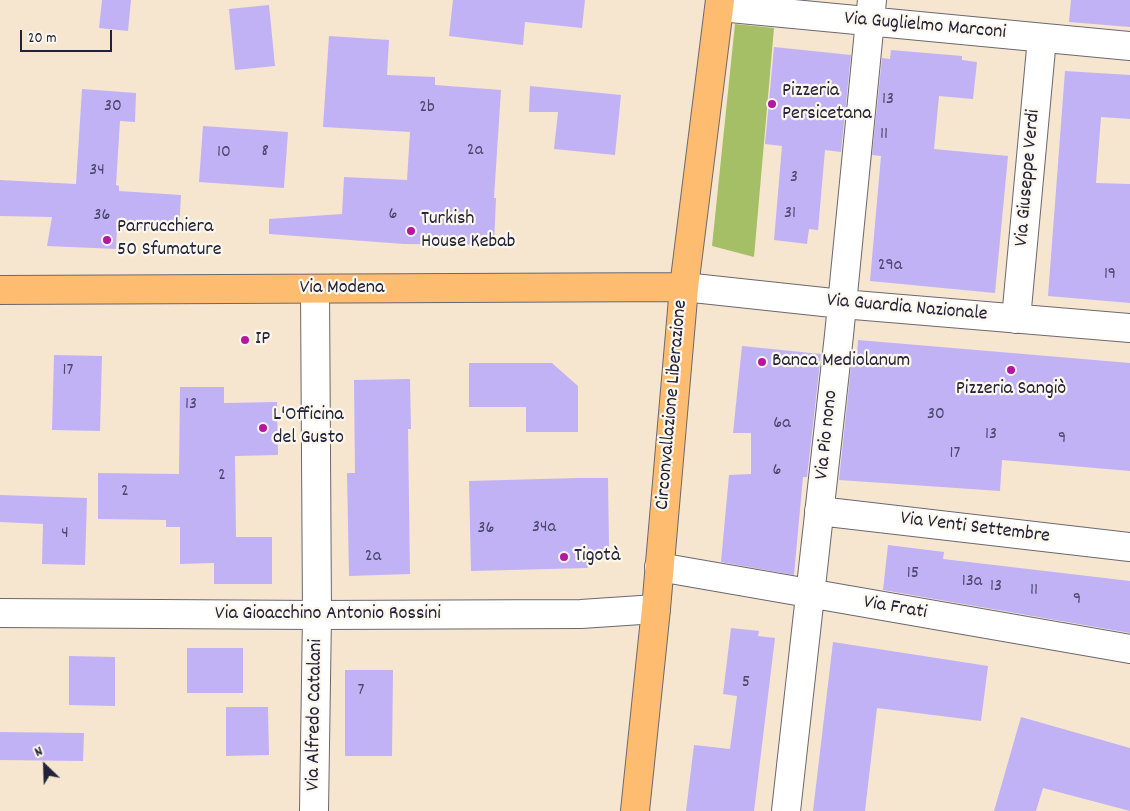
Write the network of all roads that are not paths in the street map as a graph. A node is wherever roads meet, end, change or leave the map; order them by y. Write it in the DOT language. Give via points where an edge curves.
graph roads {
  1 [pos="720,3"];
  2 [pos="871,11"];
  3 [pos="1042,38"];
  4 [pos="1130,46"];
  5 [pos="684,287"];
  6 [pos="315,289"];
  7 [pos="0,290"];
  8 [pos="842,304"];
  9 [pos="1016,319"];
  10 [pos="1130,328"];
  11 [pos="819,511"];
  12 [pos="1130,547"];
  13 [pos="659,568"];
  14 [pos="810,593"];
  15 [pos="656,609"];
  16 [pos="0,613"];
  17 [pos="317,615"];
  18 [pos="1130,650"];
  19 [pos="314,811"];
  20 [pos="635,811"];
  21 [pos="786,811"];
  1 -- 2 [label="street, Via Guglielmo Marconi"];
  1 -- 5 [label="main road, Circonvallazione Liberazione"];
  2 -- 3 [label="street, Via Guglielmo Marconi"];
  2 -- 8 [label="street, Via Pio nono"];
  3 -- 4 [label="street, Via Guglielmo Marconi"];
  3 -- 9 [label="street, Via Giuseppe Verdi"];
  5 -- 6 [label="main road, Via Modena"];
  5 -- 8 [label="street, Via Guardia Nazionale"];
  5 -- 13 [label="main road, Circonvallazione Liberazione"];
  6 -- 7 [label="main road, Via Modena"];
  6 -- 17 [label="street, Via Alfredo Catalani"];
  8 -- 9 [label="street, Via Guardia Nazionale"];
  8 -- 11 [label="street, Via Pio nono"];
  9 -- 10 [label="street, Via Guardia Nazionale"];
  11 -- 12 [label="street, Via Venti Settembre"];
  11 -- 14 [label="street, Via Pio nono"];
  13 -- 14 [label="street, Via Frati"];
  13 -- 15 [label="main road, Circonvallazione Liberazione"];
  14 -- 18 [label="street, Via Frati"];
  14 -- 21 [label="street, Via Pio nono"];
  15 -- 17 [label="street, Via Gioacchino Antonio Rossini" via="581,614"];
  15 -- 20 [label="main road, Circonvallazione Liberazione"];
  16 -- 17 [label="street, Via Gioacchino Antonio Rossini"];
  17 -- 19 [label="street, Via Alfredo Catalani"];
}
